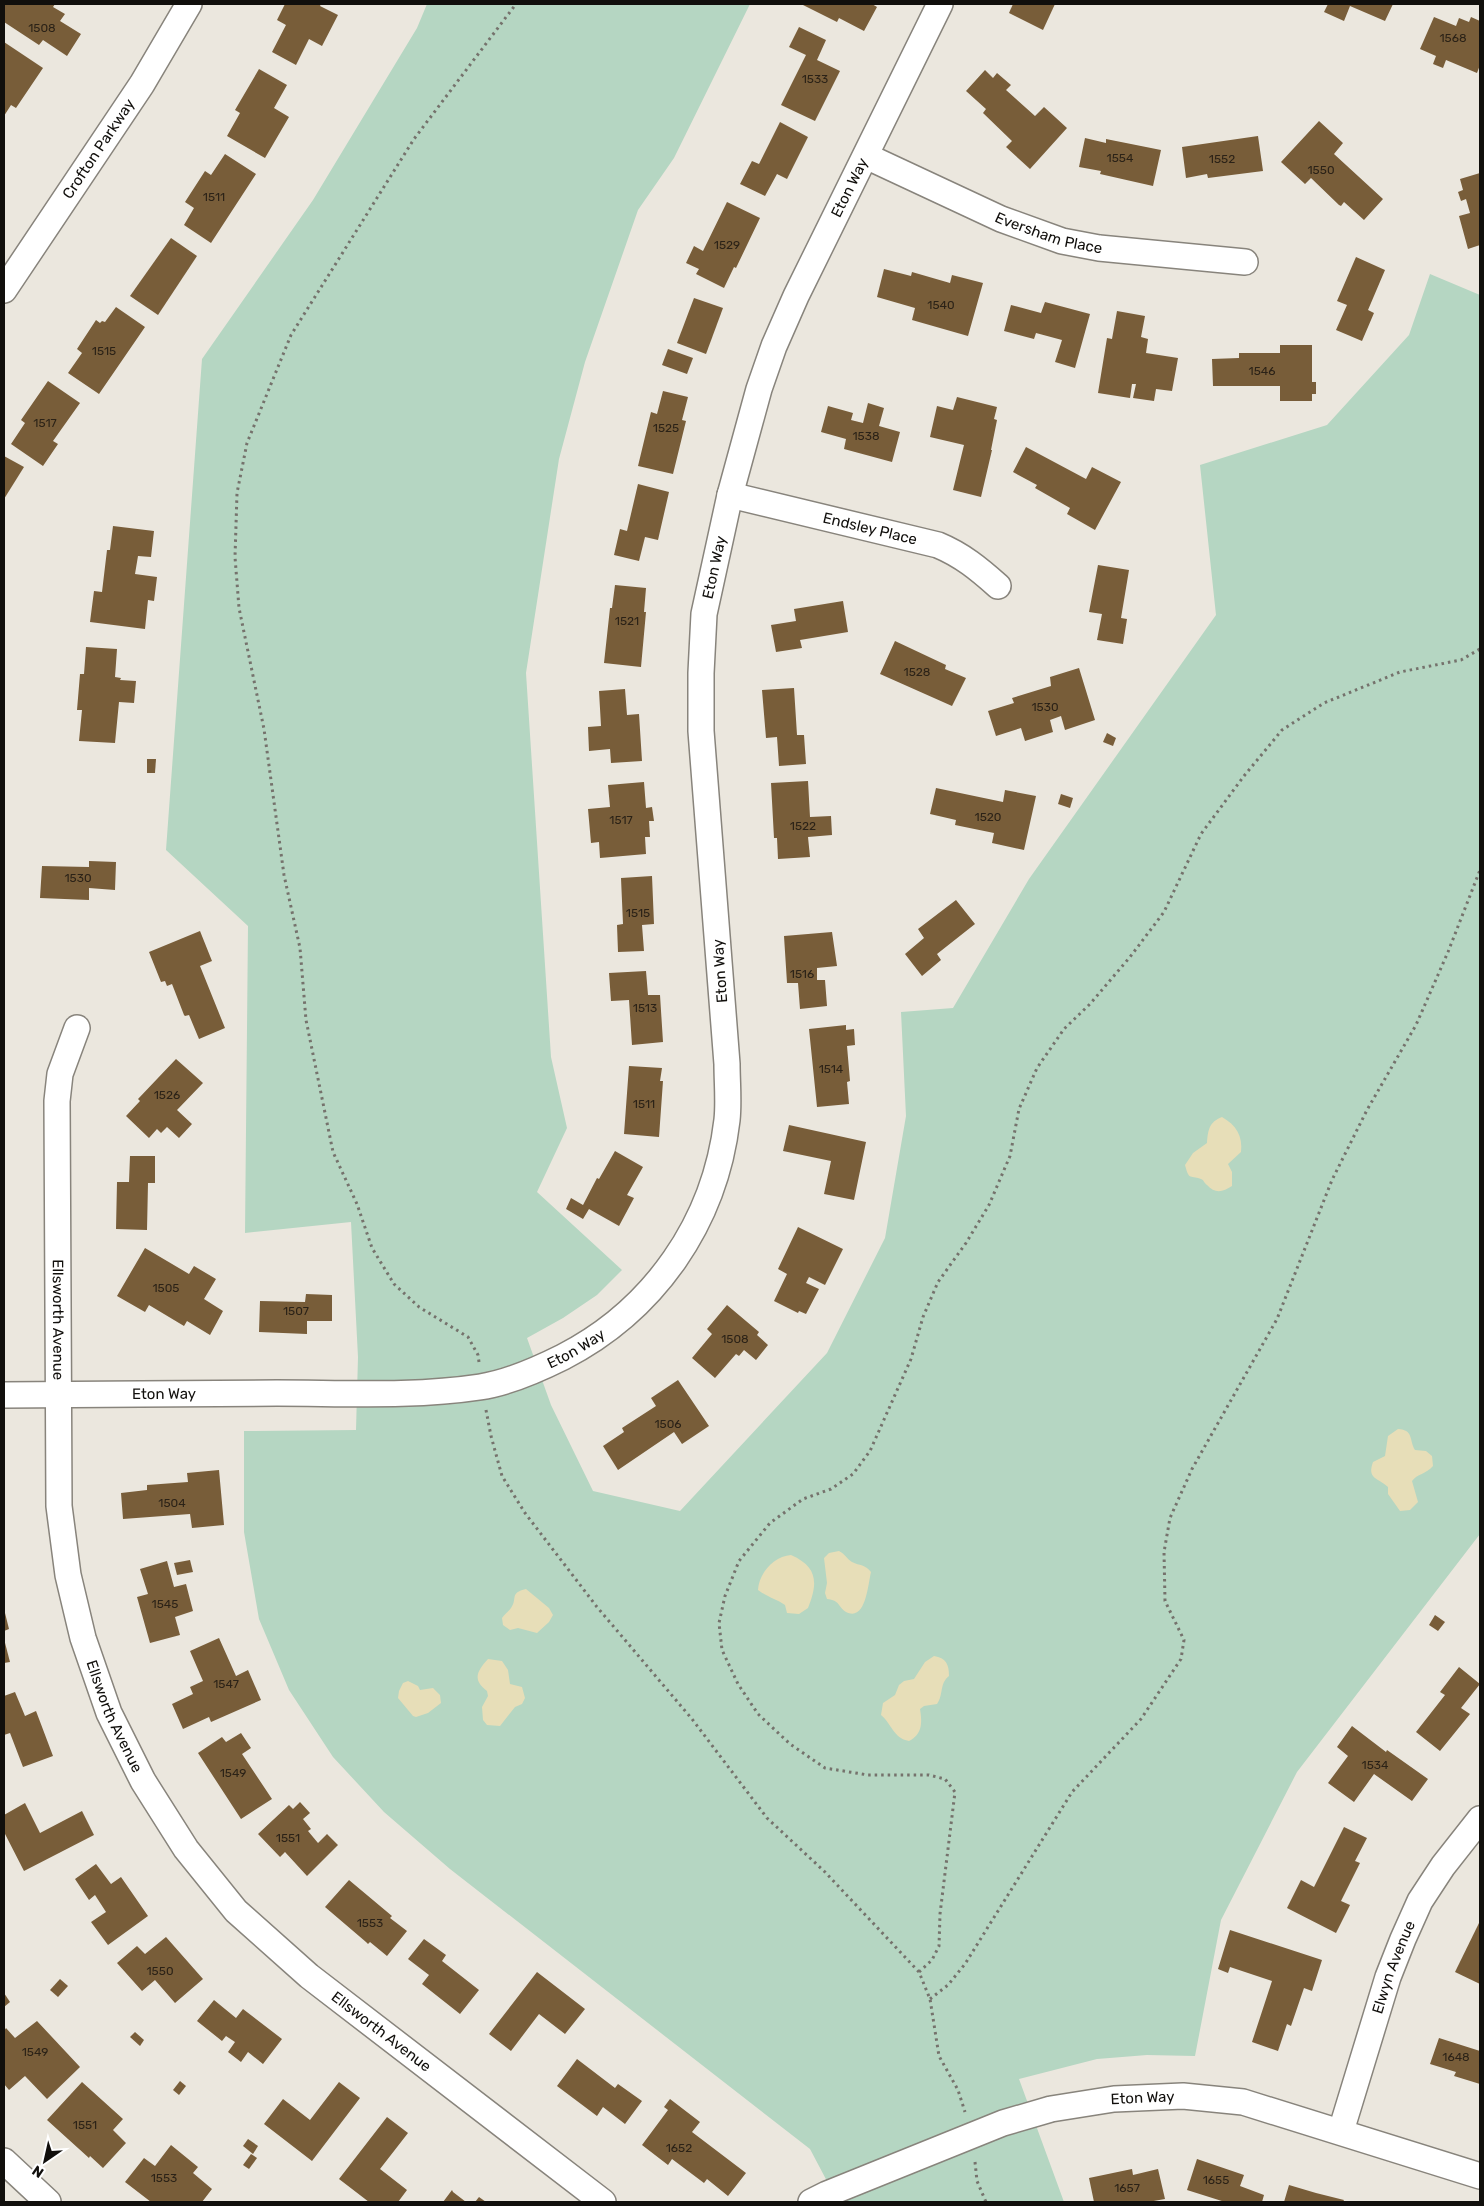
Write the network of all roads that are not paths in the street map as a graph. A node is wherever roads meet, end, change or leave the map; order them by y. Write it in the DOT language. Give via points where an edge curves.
graph roads {
  1 [pos="189,4"];
  2 [pos="940,4"];
  3 [pos="866,156"];
  4 [pos="1245,262"];
  5 [pos="4,290"];
  6 [pos="730,495"];
  7 [pos="998,586"];
  8 [pos="78,1028"];
  9 [pos="58,1394"];
  10 [pos="4,1395"];
  11 [pos="1480,1820"];
  12 [pos="1341,2131"];
  13 [pos="4,2161"];
  14 [pos="1480,2176"];
  15 [pos="48,2202"];
  16 [pos="603,2202"];
  17 [pos="811,2202"];
  1 -- 5 [label="street, Crofton Parkway" via="142,84"];
  2 -- 3 [label="street, Eton Way"];
  3 -- 4 [label="street, Eversham Place" via="1002,219 1062,241 1099,248"];
  3 -- 6 [label="street, Eton Way" via="774,346 758,389"];
  6 -- 7 [label="street, Endsley Place" via="938,546 964,557"];
  6 -- 9 [label="street, Eton Way" via="704,614 701,673 701,731 727,1064 727,1119 716,1172 701,1215 668,1270 629,1313 584,1346 540,1369 482,1387 403,1393"];
  8 -- 9 [label="street, Ellsworth Avenue" via="60,1074 57,1101"];
  9 -- 10 [label="street, Eton Way"];
  9 -- 16 [label="street, Ellsworth Avenue" via="59,1506 68,1575 83,1638 109,1713 142,1781 186,1849 236,1911 309,1976"];
  11 -- 12 [label="street, Elwyn Avenue" via="1420,1900 1406,1931 1388,1977"];
  12 -- 14 [label="street, Eton Way"];
  12 -- 17 [label="street, Eton Way" via="1243,2102 1183,2096 1114,2099 1051,2109 1003,2123"];
  13 -- 15 [label="street"];
}
